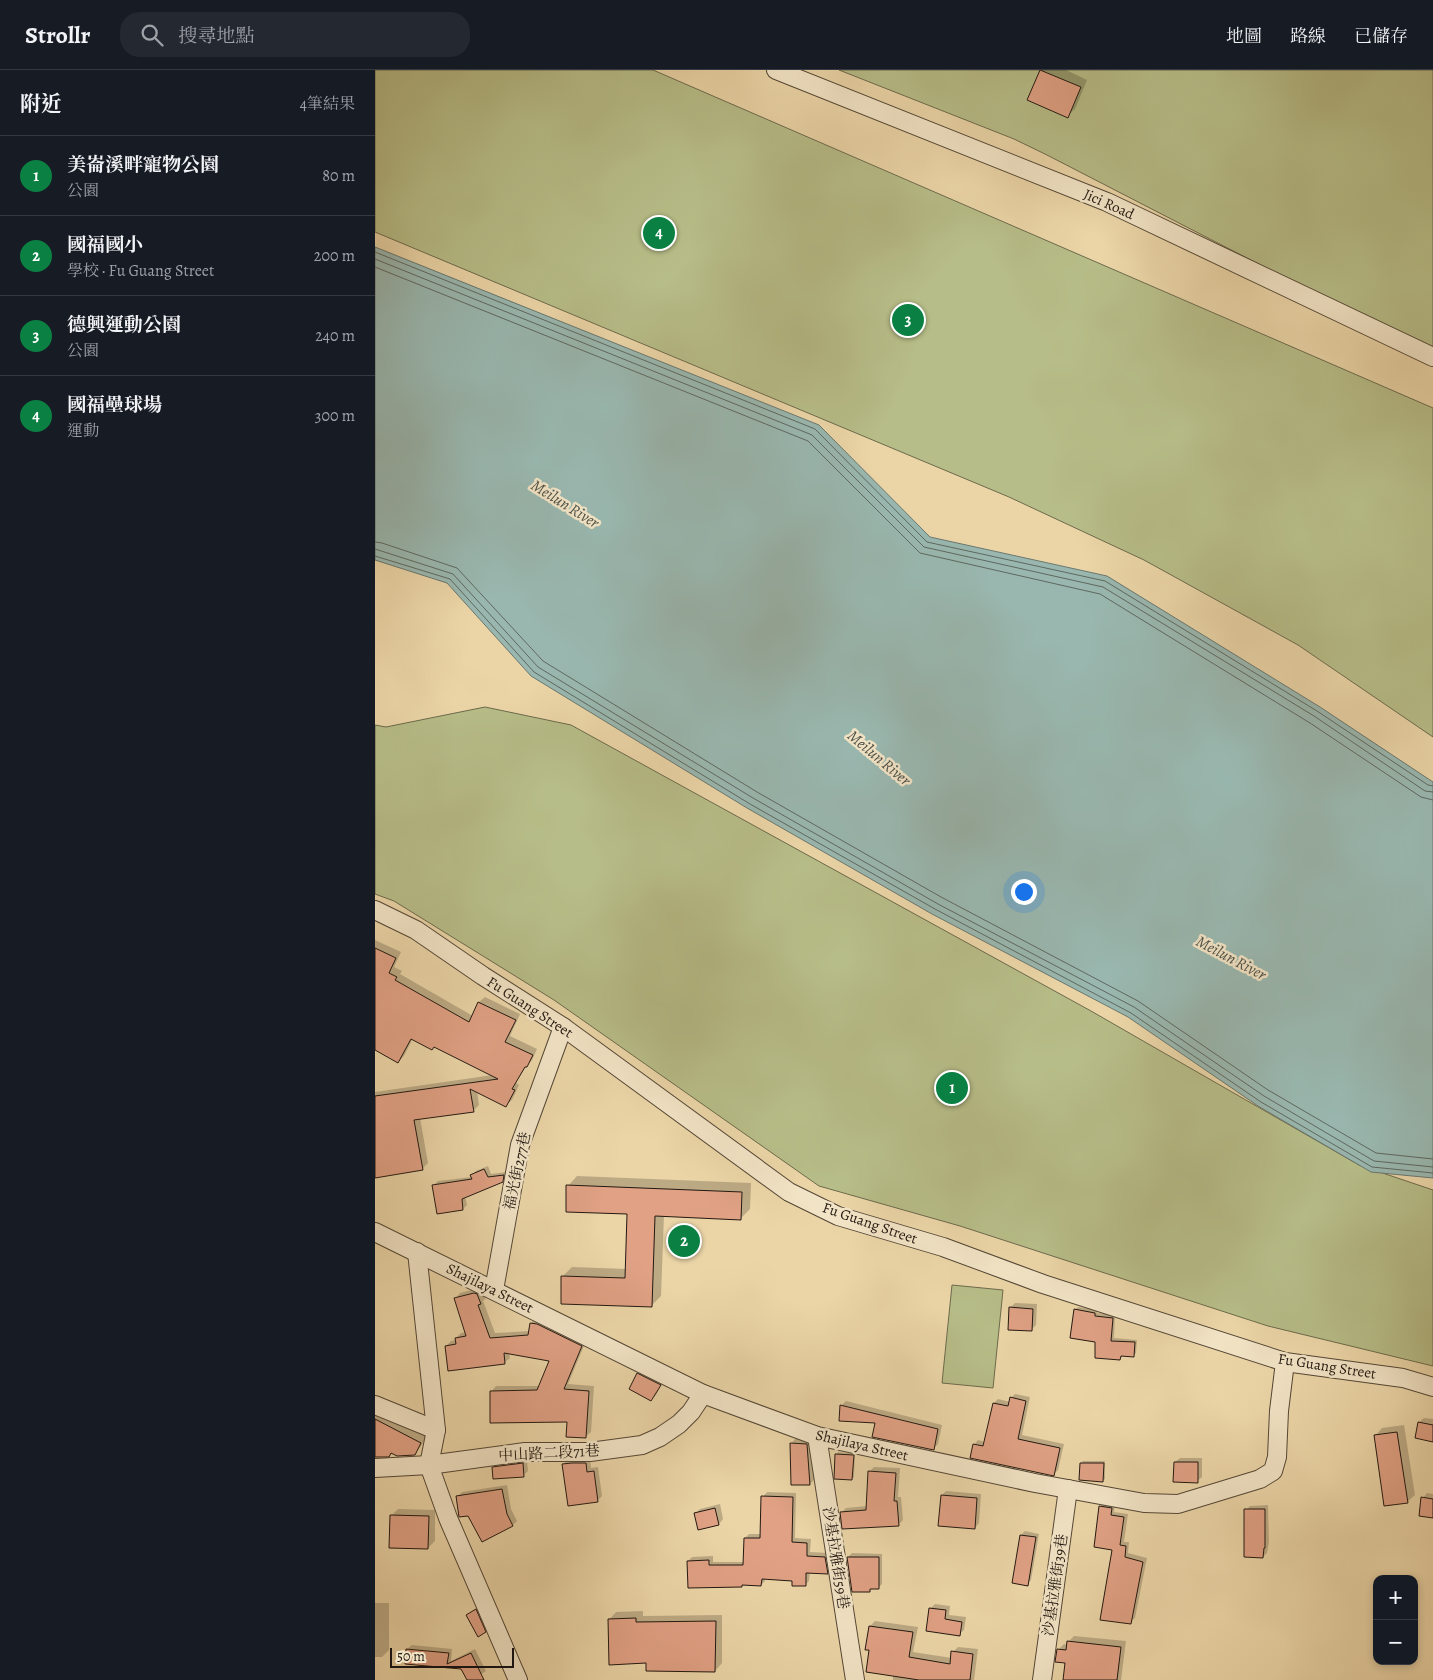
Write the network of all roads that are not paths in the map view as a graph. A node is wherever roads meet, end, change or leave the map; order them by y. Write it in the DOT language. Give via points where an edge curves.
graph roads {
  1 [pos="776,70"];
  2 [pos="1433,357"];
  3 [pos="375,910"];
  4 [pos="563,1027"];
  5 [pos="375,1232"];
  6 [pos="417,1252"];
  7 [pos="494,1290"];
  8 [pos="1285,1362"];
  9 [pos="1433,1387"];
  10 [pos="703,1394"];
  11 [pos="375,1405"];
  12 [pos="437,1430"];
  13 [pos="817,1436"];
  14 [pos="429,1465"];
  15 [pos="375,1468"];
  16 [pos="1068,1489"];
  17 [pos="518,1680"];
  18 [pos="855,1680"];
  19 [pos="1042,1680"];
  1 -- 2 [label="street, Jici Road" via="1107,202"];
  3 -- 4 [label="street, Fu Guang Street" via="416,930"];
  4 -- 7 [label="street, 福光街277巷" via="520,1145"];
  4 -- 8 [label="street, Fu Guang Street" via="789,1192 837,1216"];
  5 -- 6 [label="street, Shajilaya Street"];
  6 -- 7 [label="street, Shajilaya Street"];
  6 -- 12 [label="street"];
  7 -- 10 [label="street, Shajilaya Street"];
  8 -- 9 [label="street, Fu Guang Street" via="1403,1378"];
  8 -- 16 [label="street, Shajilaya Street" via="1277,1457 1273,1471 1260,1479 1177,1504 1144,1503"];
  10 -- 13 [label="street, Shajilaya Street"];
  10 -- 14 [label="street, 中山路二段71巷" via="679,1424 642,1445 590,1452 525,1452"];
  11 -- 12 [label="street"];
  12 -- 14 [label="street"];
  13 -- 16 [label="street, Shajilaya Street"];
  13 -- 18 [label="street, 沙基拉雅街59巷"];
  14 -- 15 [label="street, 中山路二段71巷"];
  14 -- 17 [label="street" via="448,1518"];
  16 -- 19 [label="street, 沙基拉雅街39巷"];
}
